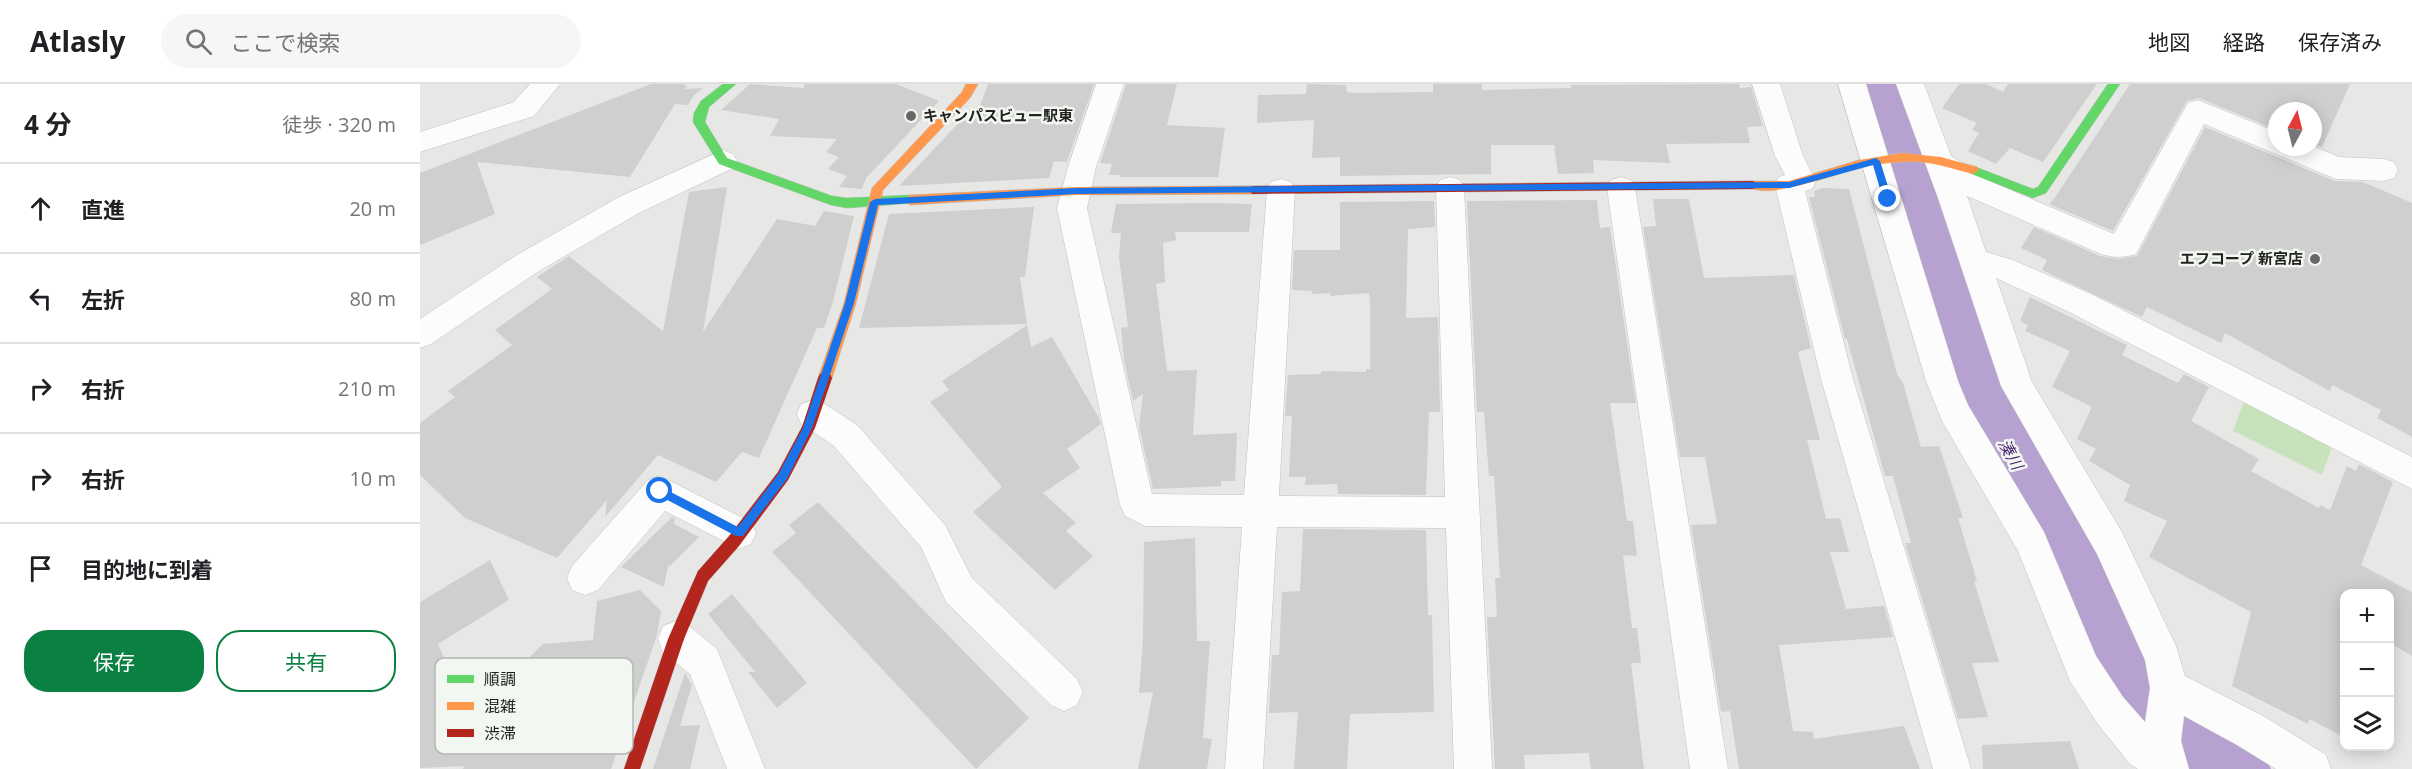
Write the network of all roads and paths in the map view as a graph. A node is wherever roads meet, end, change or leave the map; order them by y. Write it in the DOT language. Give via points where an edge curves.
graph roads {
  1 [pos="546,84"];
  2 [pos="730,84"];
  3 [pos="972,84"];
  4 [pos="1110,84"];
  5 [pos="1766,84"];
  6 [pos="1852,84"];
  7 [pos="1910,84"];
  8 [pos="2114,84"];
  9 [pos="2268,139"];
  10 [pos="420,142"];
  11 [pos="2308,156"];
  12 [pos="723,161"];
  13 [pos="1876,161"];
  14 [pos="1939,162"];
  15 [pos="2384,170"];
  16 [pos="1795,183"];
  17 [pos="1621,188"];
  18 [pos="1449,189"];
  19 [pos="1281,190"];
  20 [pos="1076,191"];
  21 [pos="875,202"];
  22 [pos="1974,261"];
  23 [pos="420,335"];
  24 [pos="813,414"];
  25 [pos="2412,474"];
  26 [pos="1260,511"];
  27 [pos="1462,513"];
  28 [pos="739,533"];
  29 [pos="585,578"];
  30 [pos="676,639"];
  31 [pos="2169,687"];
  32 [pos="1064,692"];
  33 [pos="2168,768"];
  34 [pos="632,769"];
  35 [pos="746,769"];
  36 [pos="1244,769"];
  37 [pos="1473,769"];
  38 [pos="1709,769"];
  39 [pos="1952,769"];
  40 [pos="2312,769"];
  1 -- 10 [label="street" via="524,110"];
  2 -- 12 [label="street" via="705,104 699,122"];
  3 -- 21 [label="street" via="878,188"];
  4 -- 20 [label="street"];
  5 -- 16 [label="street"];
  6 -- 13 [label="street"];
  7 -- 14 [label="street"];
  8 -- 14 [label="street" via="2042,190 2033,194 1966,167"];
  9 -- 14 [label="street" via="2198,110 2119,246 1977,188"];
  11 -- 15 [label="street" via="2336,168"];
  12 -- 21 [label="street" via="831,200"];
  12 -- 23 [label="street" via="629,205 528,263"];
  13 -- 14 [label="street" via="1923,158"];
  13 -- 16 [label="street"];
  13 -- 33 [label="street" via="1954,411 2032,543 2083,668 2110,710 2144,750"];
  14 -- 22 [label="street"];
  16 -- 17 [label="street"];
  16 -- 39 [label="street" via="1837,379"];
  17 -- 18 [label="street"];
  17 -- 38 [label="street"];
  18 -- 19 [label="street"];
  18 -- 27 [label="street"];
  19 -- 20 [label="street"];
  19 -- 26 [label="street"];
  20 -- 21 [label="street"];
  20 -- 26 [label="street" via="1072,208 1137,505 1145,510"];
  21 -- 24 [label="street" via="850,303"];
  22 -- 25 [label="street" via="2002,268 2080,303"];
  22 -- 31 [label="street" via="2017,386 2110,543 2163,658"];
  24 -- 28 [label="street" via="783,476"];
  24 -- 32 [label="street" via="845,435 933,536 959,590"];
  26 -- 27 [label="street"];
  26 -- 36 [label="street"];
  27 -- 37 [label="street"];
  28 -- 29 [label="street" via="660,491"];
  28 -- 30 [label="street" via="703,576"];
  30 -- 34 [label="street"];
  30 -- 35 [label="street" via="704,662"];
  31 -- 33 [label="street" via="2163,741"];
  31 -- 40 [label="street"];
}
